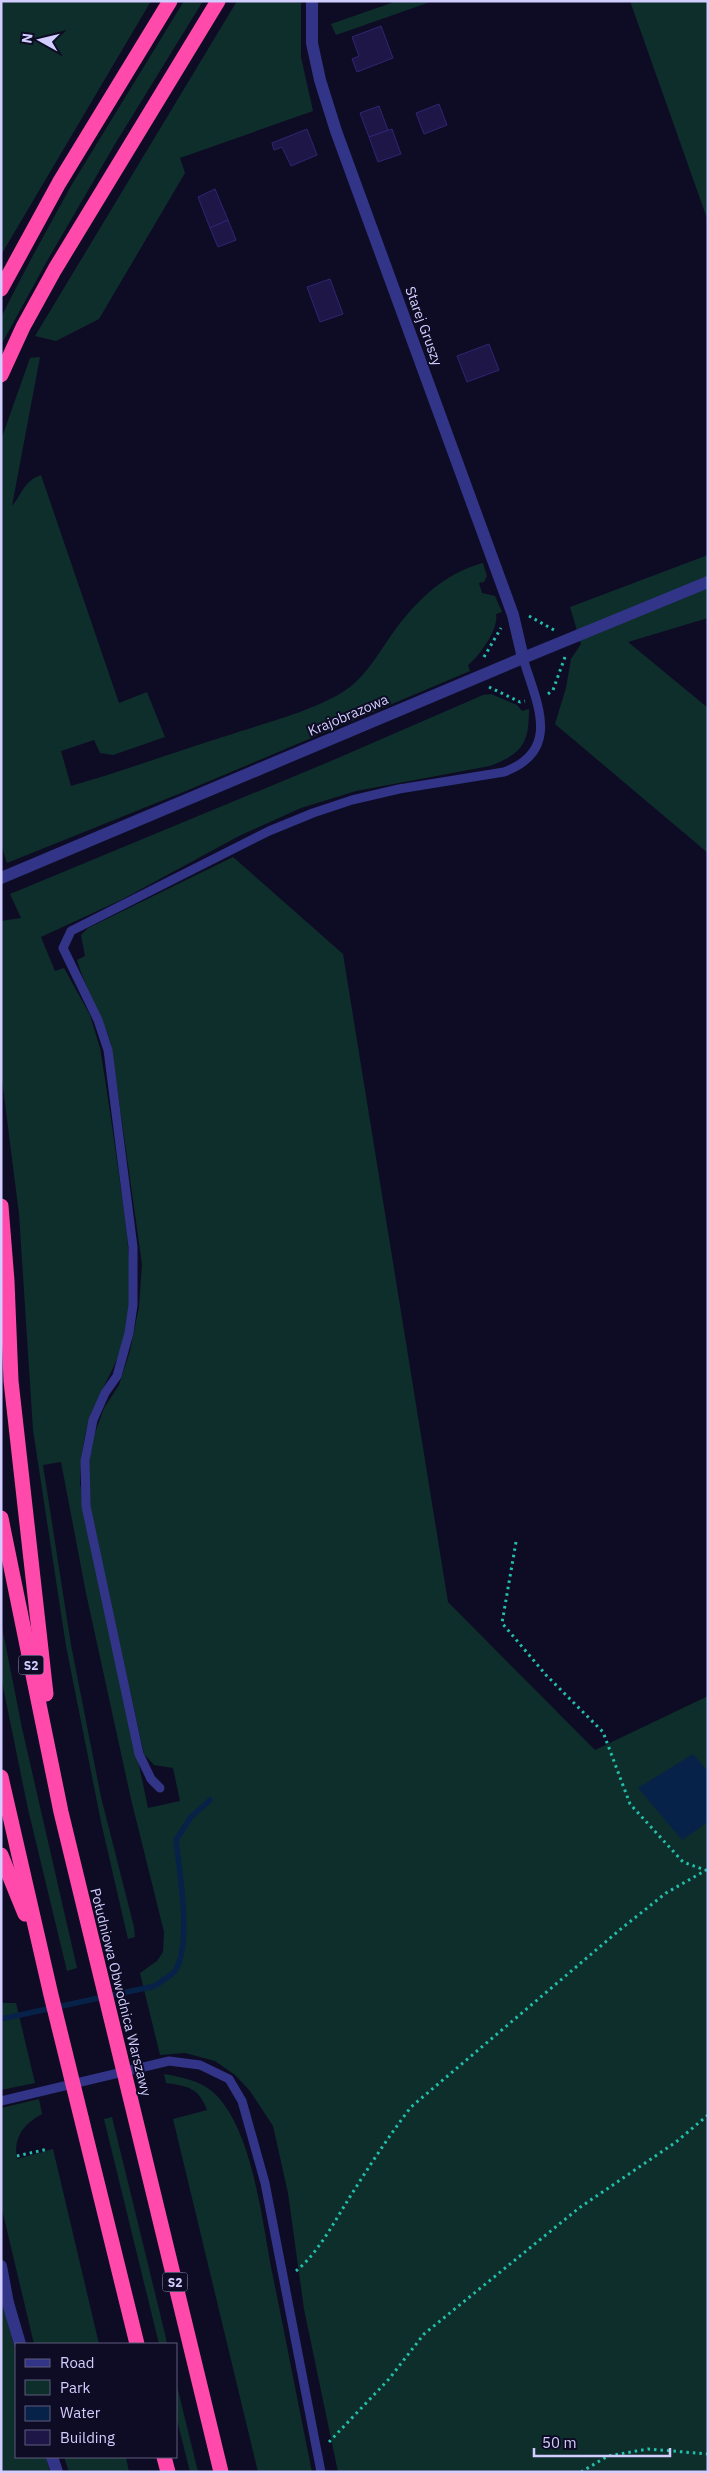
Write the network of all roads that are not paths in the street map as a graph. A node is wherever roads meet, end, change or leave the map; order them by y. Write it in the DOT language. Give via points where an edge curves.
graph roads {
  1 [pos="170,1"];
  2 [pos="218,1"];
  3 [pos="312,1"];
  4 [pos="1,289"];
  5 [pos="1,375"];
  6 [pos="708,582"];
  7 [pos="523,658"];
  8 [pos="1,878"];
  9 [pos="1,1206"];
  10 [pos="1,1518"];
  11 [pos="1,1777"];
  12 [pos="160,1788"];
  13 [pos="61,1812"];
  14 [pos="1,1855"];
  15 [pos="42,1957"];
  16 [pos="1,2101"];
  17 [pos="1,2266"];
  18 [pos="20,2343"];
  19 [pos="137,2343"];
  20 [pos="52,2458"];
  21 [pos="164,2458"];
  22 [pos="57,2472"];
  23 [pos="168,2472"];
  24 [pos="221,2472"];
  25 [pos="321,2472"];
  1 -- 4 [label="highway" via="59,183"];
  2 -- 5 [label="highway" via="55,269 23,326"];
  3 -- 7 [label="street, Starej Gruszy" via="312,43 336,131 513,615"];
  6 -- 7 [label="street, Krajobrazowa"];
  7 -- 8 [label="street, Krajobrazowa"];
  7 -- 12 [label="lane" via="541,715 541,733 530,758 517,767 504,772 399,789 312,813 269,831 71,931 63,948 98,1020 108,1050 133,1247 133,1305 129,1333 116,1376 93,1420 85,1461 86,1506 140,1754 151,1779"];
  9 -- 13 [label="highway" via="11,1381 22,1493"];
  10 -- 13 [label="highway, Południowa Obwodnica Warszawy / S2"];
  11 -- 15 [label="highway"];
  13 -- 24 [label="highway, Południowa Obwodnica Warszawy / S2"];
  14 -- 15 [label="highway"];
  15 -- 19 [label="highway"];
  16 -- 25 [label="lane" via="169,2061 200,2065 228,2079 242,2101 265,2183"];
  17 -- 18 [label="street"];
  20 -- 22 [label="street"];
  21 -- 23 [label="highway"];
}
